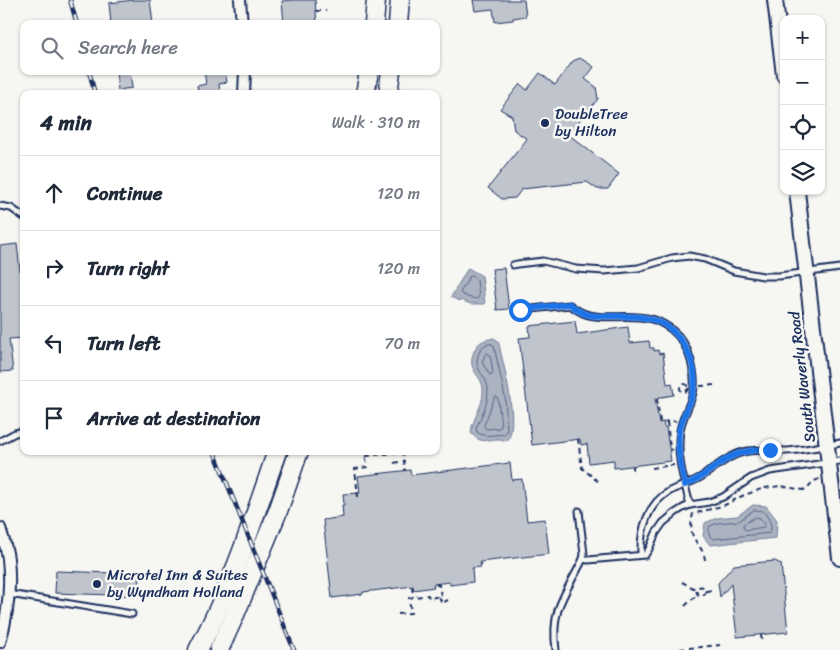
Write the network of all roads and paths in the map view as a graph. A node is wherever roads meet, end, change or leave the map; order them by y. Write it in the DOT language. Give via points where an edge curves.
graph roads {
  1 [pos="240,0"];
  2 [pos="376,0"];
  3 [pos="400,0"];
  4 [pos="775,0"];
  5 [pos="316,11"];
  6 [pos="326,11"];
  7 [pos="242,20"];
  8 [pos="374,20"];
  9 [pos="398,20"];
  10 [pos="782,60"];
  11 [pos="245,75"];
  12 [pos="390,75"];
  13 [pos="244,90"];
  14 [pos="389,90"];
  15 [pos="797,195"];
  16 [pos="0,206"];
  17 [pos="20,214"];
  18 [pos="513,265"];
  19 [pos="840,268"];
  20 [pos="806,273"];
  21 [pos="518,309"];
  22 [pos="715,385"];
  23 [pos="698,386"];
  24 [pos="657,399"];
  25 [pos="676,421"];
  26 [pos="666,424"];
  27 [pos="20,432"];
  28 [pos="578,439"];
  29 [pos="0,442"];
  30 [pos="833,444"];
  31 [pos="672,451"];
  32 [pos="276,455"];
  33 [pos="298,455"];
  34 [pos="375,455"];
  35 [pos="403,455"];
  36 [pos="366,456"];
  37 [pos="404,462"];
  38 [pos="834,462"];
  39 [pos="394,463"];
  40 [pos="674,465"];
  41 [pos="632,466"];
  42 [pos="652,468"];
  43 [pos="405,470"];
  44 [pos="633,470"];
  45 [pos="820,479"];
  46 [pos="601,484"];
  47 [pos="685,485"];
  48 [pos="358,497"];
  49 [pos="690,506"];
  50 [pos="579,511"];
  51 [pos="0,528"];
  52 [pos="643,554"];
  53 [pos="840,558"];
  54 [pos="583,559"];
  55 [pos="705,560"];
  56 [pos="682,582"];
  57 [pos="434,585"];
  58 [pos="412,587"];
  59 [pos="697,590"];
  60 [pos="712,590"];
  61 [pos="706,591"];
  62 [pos="9,594"];
  63 [pos="698,594"];
  64 [pos="413,597"];
  65 [pos="439,597"];
  66 [pos="446,602"];
  67 [pos="685,606"];
  68 [pos="132,614"];
  69 [pos="398,614"];
  70 [pos="761,635"];
  71 [pos="0,642"];
  72 [pos="762,642"];
  73 [pos="720,645"];
  74 [pos="680,649"];
  75 [pos="198,650"];
  76 [pos="219,650"];
  77 [pos="556,650"];
  1 -- 7 [label="street"];
  2 -- 8 [label="highway"];
  3 -- 9 [label="highway"];
  4 -- 10 [label="main road"];
  5 -- 6 [label="path"];
  11 -- 13 [label="street"];
  12 -- 14 [label="highway"];
  15 -- 20 [label="main road, South Waverly Road"];
  16 -- 17 [label="lane"];
  18 -- 20 [label="lane" via="543,261 576,269 604,271 638,268 689,256 754,275"];
  19 -- 20 [label="lane"];
  20 -- 30 [label="main road, South Waverly Road"];
  21 -- 47 [label="lane" via="570,304 589,315 649,318 681,339 690,357 694,382 679,436 678,450"];
  22 -- 23 [label="path"];
  24 -- 26 [label="path" via="660,422"];
  25 -- 26 [label="path"];
  26 -- 31 [label="path"];
  27 -- 29 [label="lane"];
  28 -- 46 [label="path" via="582,468"];
  30 -- 38 [label="main road, South Waverly Road"];
  30 -- 47 [label="lane" via="787,451 747,451 730,457"];
  32 -- 75 [label="highway" via="233,576"];
  33 -- 76 [label="highway" via="278,511"];
  34 -- 36 [label="path"];
  35 -- 37 [label="path"];
  36 -- 48 [label="path" via="367,467 355,468"];
  37 -- 39 [label="path"];
  37 -- 43 [label="path"];
  38 -- 49 [label="lane" via="770,470 751,478 723,497"];
  38 -- 53 [label="main road, South Waverly Road"];
  40 -- 42 [label="path"];
  41 -- 44 [label="path"];
  45 -- 55 [label="path" via="803,490 781,486 764,488 725,505 693,514 692,533"];
  47 -- 49 [label="lane"];
  47 -- 52 [label="lane" via="664,495 651,509 643,528"];
  49 -- 52 [label="lane" via="663,523"];
  50 -- 54 [label="lane"];
  51 -- 62 [label="street" via="8,558"];
  52 -- 54 [label="lane"];
  54 -- 77 [label="lane" via="558,609 554,635"];
  56 -- 59 [label="path"];
  57 -- 65 [label="path" via="440,585"];
  58 -- 64 [label="path"];
  59 -- 61 [label="path" via="703,587"];
  59 -- 63 [label="path"];
  60 -- 61 [label="path"];
  61 -- 63 [label="path" via="703,596"];
  62 -- 68 [label="lane"];
  62 -- 71 [label="street"];
  63 -- 67 [label="path"];
  64 -- 65 [label="path"];
  64 -- 69 [label="path" via="409,598 410,613"];
  65 -- 66 [label="path" via="442,603"];
  70 -- 72 [label="path"];
  73 -- 74 [label="path"];
}
